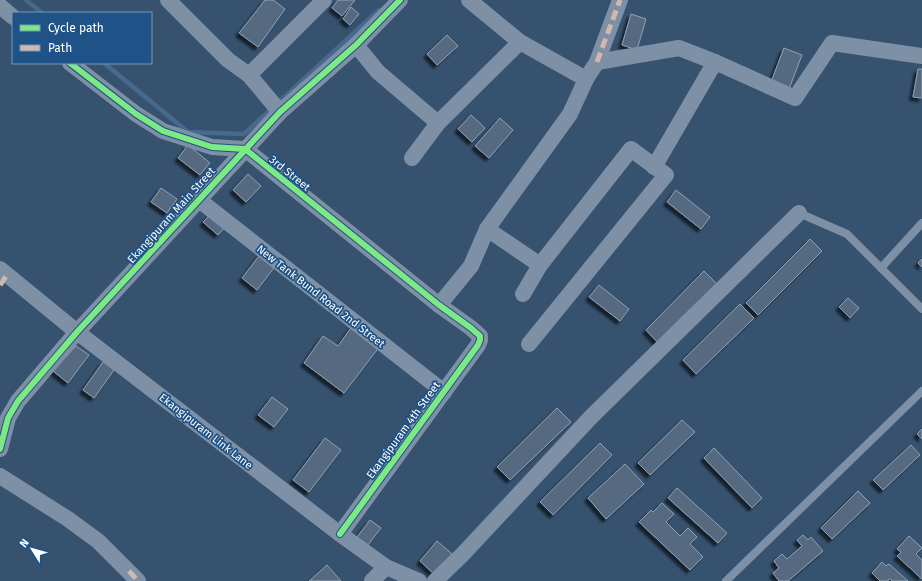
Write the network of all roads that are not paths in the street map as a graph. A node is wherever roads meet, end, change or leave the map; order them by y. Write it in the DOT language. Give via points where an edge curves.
graph roads {
  1 [pos="168,0"];
  2 [pos="324,0"];
  3 [pos="400,0"];
  4 [pos="470,0"];
  5 [pos="620,0"];
  6 [pos="0,6"];
  7 [pos="12,16"];
  8 [pos="520,42"];
  9 [pos="356,45"];
  10 [pos="922,56"];
  11 [pos="597,62"];
  12 [pos="715,62"];
  13 [pos="71,64"];
  14 [pos="249,75"];
  15 [pos="586,79"];
  16 [pos="276,108"];
  17 [pos="438,123"];
  18 [pos="245,149"];
  19 [pos="412,158"];
  20 [pos="654,167"];
  21 [pos="199,200"];
  22 [pos="799,213"];
  23 [pos="922,223"];
  24 [pos="487,229"];
  25 [pos="540,266"];
  26 [pos="881,268"];
  27 [pos="2,276"];
  28 [pos="523,294"];
  29 [pos="439,305"];
  30 [pos="922,309"];
  31 [pos="77,332"];
  32 [pos="480,336"];
  33 [pos="529,344"];
  34 [pos="922,391"];
  35 [pos="444,392"];
  36 [pos="4,416"];
  37 [pos="0,449"];
  38 [pos="0,476"];
  39 [pos="340,534"];
  40 [pos="386,567"];
  41 [pos="138,581"];
  42 [pos="372,581"];
  43 [pos="419,581"];
  44 [pos="435,581"];
  45 [pos="726,581"];
  1 -- 14 [label="street" via="228,60"];
  2 -- 14 [label="street"];
  3 -- 9 [label="street, Ekangipuram Main Street"];
  4 -- 8 [label="street"];
  5 -- 11 [label="street"];
  6 -- 7 [label="street"];
  8 -- 15 [label="street"];
  8 -- 17 [label="street"];
  9 -- 16 [label="street, Ekangipuram Main Street"];
  9 -- 17 [label="street" via="378,72"];
  10 -- 12 [label="street" via="832,43 795,98"];
  11 -- 12 [label="street" via="679,48"];
  11 -- 15 [label="street"];
  12 -- 20 [label="street"];
  13 -- 18 [label="street" via="163,131 212,147"];
  14 -- 16 [label="street"];
  15 -- 24 [label="street" via="570,114"];
  16 -- 18 [label="street, Ekangipuram Main Street"];
  17 -- 19 [label="street"];
  18 -- 21 [label="street, Ekangipuram Main Street"];
  18 -- 29 [label="street, 3rd Street"];
  20 -- 25 [label="street" via="631,149"];
  20 -- 33 [label="street" via="666,175"];
  21 -- 31 [label="street, Ekangipuram Main Street"];
  21 -- 35 [label="street, New Tank Bund Road 2nd Street"];
  22 -- 26 [label="lane" via="847,234"];
  22 -- 44 [label="street" via="591,417"];
  23 -- 26 [label="lane"];
  24 -- 25 [label="street"];
  24 -- 29 [label="street" via="470,266"];
  25 -- 28 [label="street"];
  26 -- 30 [label="lane"];
  27 -- 31 [label="street, Ekangipuram Link Lane"];
  29 -- 32 [label="street, 3rd Street"];
  31 -- 36 [label="street, Ekangipuram Main Street"];
  31 -- 39 [label="street, Ekangipuram Link Lane"];
  32 -- 35 [label="street, Ekangipuram 4th Street" via="478,345"];
  34 -- 45 [label="lane"];
  35 -- 39 [label="street, Ekangipuram 4th Street"];
  36 -- 37 [label="street, Ekangipuram Main Street"];
  38 -- 41 [label="street" via="98,541"];
  39 -- 40 [label="street, Ekangipuram Link Lane"];
  40 -- 42 [label="street"];
  40 -- 43 [label="street, Ekangipuram Link Lane"];
}
